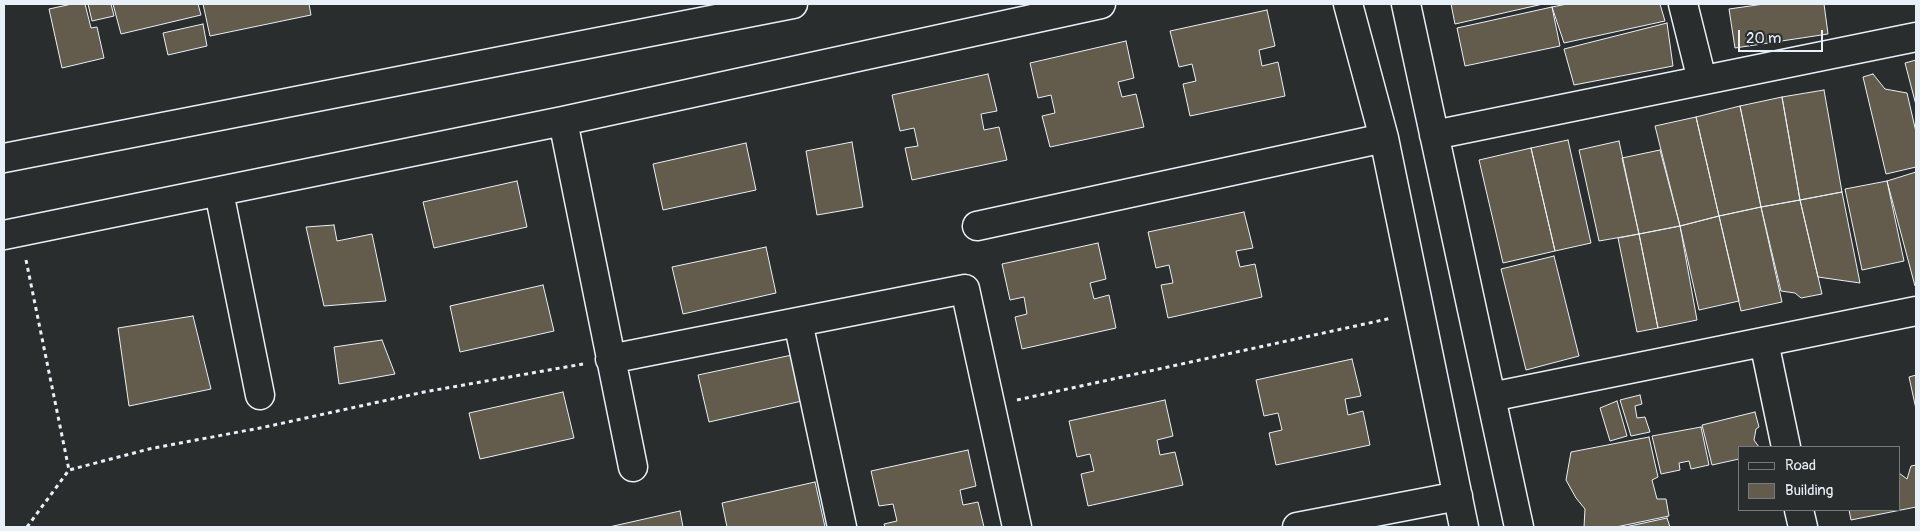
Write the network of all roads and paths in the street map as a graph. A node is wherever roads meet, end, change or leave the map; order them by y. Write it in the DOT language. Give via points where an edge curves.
graph roads {
  1 [pos="793,4"];
  2 [pos="1101,4"];
  3 [pos="1348,4"];
  4 [pos="1406,4"];
  5 [pos="1683,4"];
  6 [pos="1916,37"];
  7 [pos="1702,80"];
  8 [pos="562,121"];
  9 [pos="1434,135"];
  10 [pos="1384,138"];
  11 [pos="4,158"];
  12 [pos="219,192"];
  13 [pos="977,226"];
  14 [pos="12,233"];
  15 [pos="1916,311"];
  16 [pos="1420,312"];
  17 [pos="798,322"];
  18 [pos="1764,342"];
  19 [pos="610,359"];
  20 [pos="260,395"];
  21 [pos="1491,397"];
  22 [pos="991,406"];
  23 [pos="1786,446"];
  24 [pos="632,467"];
  25 [pos="68,470"];
  26 [pos="1458,496"];
  27 [pos="1799,511"];
  28 [pos="27,527"];
  29 [pos="842,527"];
  30 [pos="1017,527"];
  31 [pos="1297,527"];
  32 [pos="1464,527"];
  33 [pos="1519,527"];
  34 [pos="1803,527"];
  1 -- 11 [label="street"];
  2 -- 8 [label="street"];
  3 -- 10 [label="street"];
  4 -- 9 [label="street"];
  5 -- 7 [label="street"];
  6 -- 7 [label="street"];
  7 -- 9 [label="street"];
  8 -- 12 [label="street"];
  8 -- 19 [label="street"];
  9 -- 21 [label="street"];
  10 -- 13 [label="street"];
  10 -- 16 [label="street"];
  12 -- 14 [label="street"];
  12 -- 20 [label="street"];
  14 -- 25 [label="path"];
  15 -- 18 [label="street"];
  16 -- 22 [label="path"];
  16 -- 26 [label="street"];
  17 -- 19 [label="street"];
  17 -- 22 [label="street" via="965,289"];
  17 -- 29 [label="street"];
  18 -- 21 [label="street"];
  18 -- 23 [label="street"];
  19 -- 24 [label="street"];
  19 -- 25 [label="path" via="424,392 148,449"];
  21 -- 33 [label="street"];
  22 -- 30 [label="street"];
  25 -- 28 [label="path"];
  26 -- 31 [label="street"];
  26 -- 32 [label="street"];
  27 -- 34 [label="street"];
}
